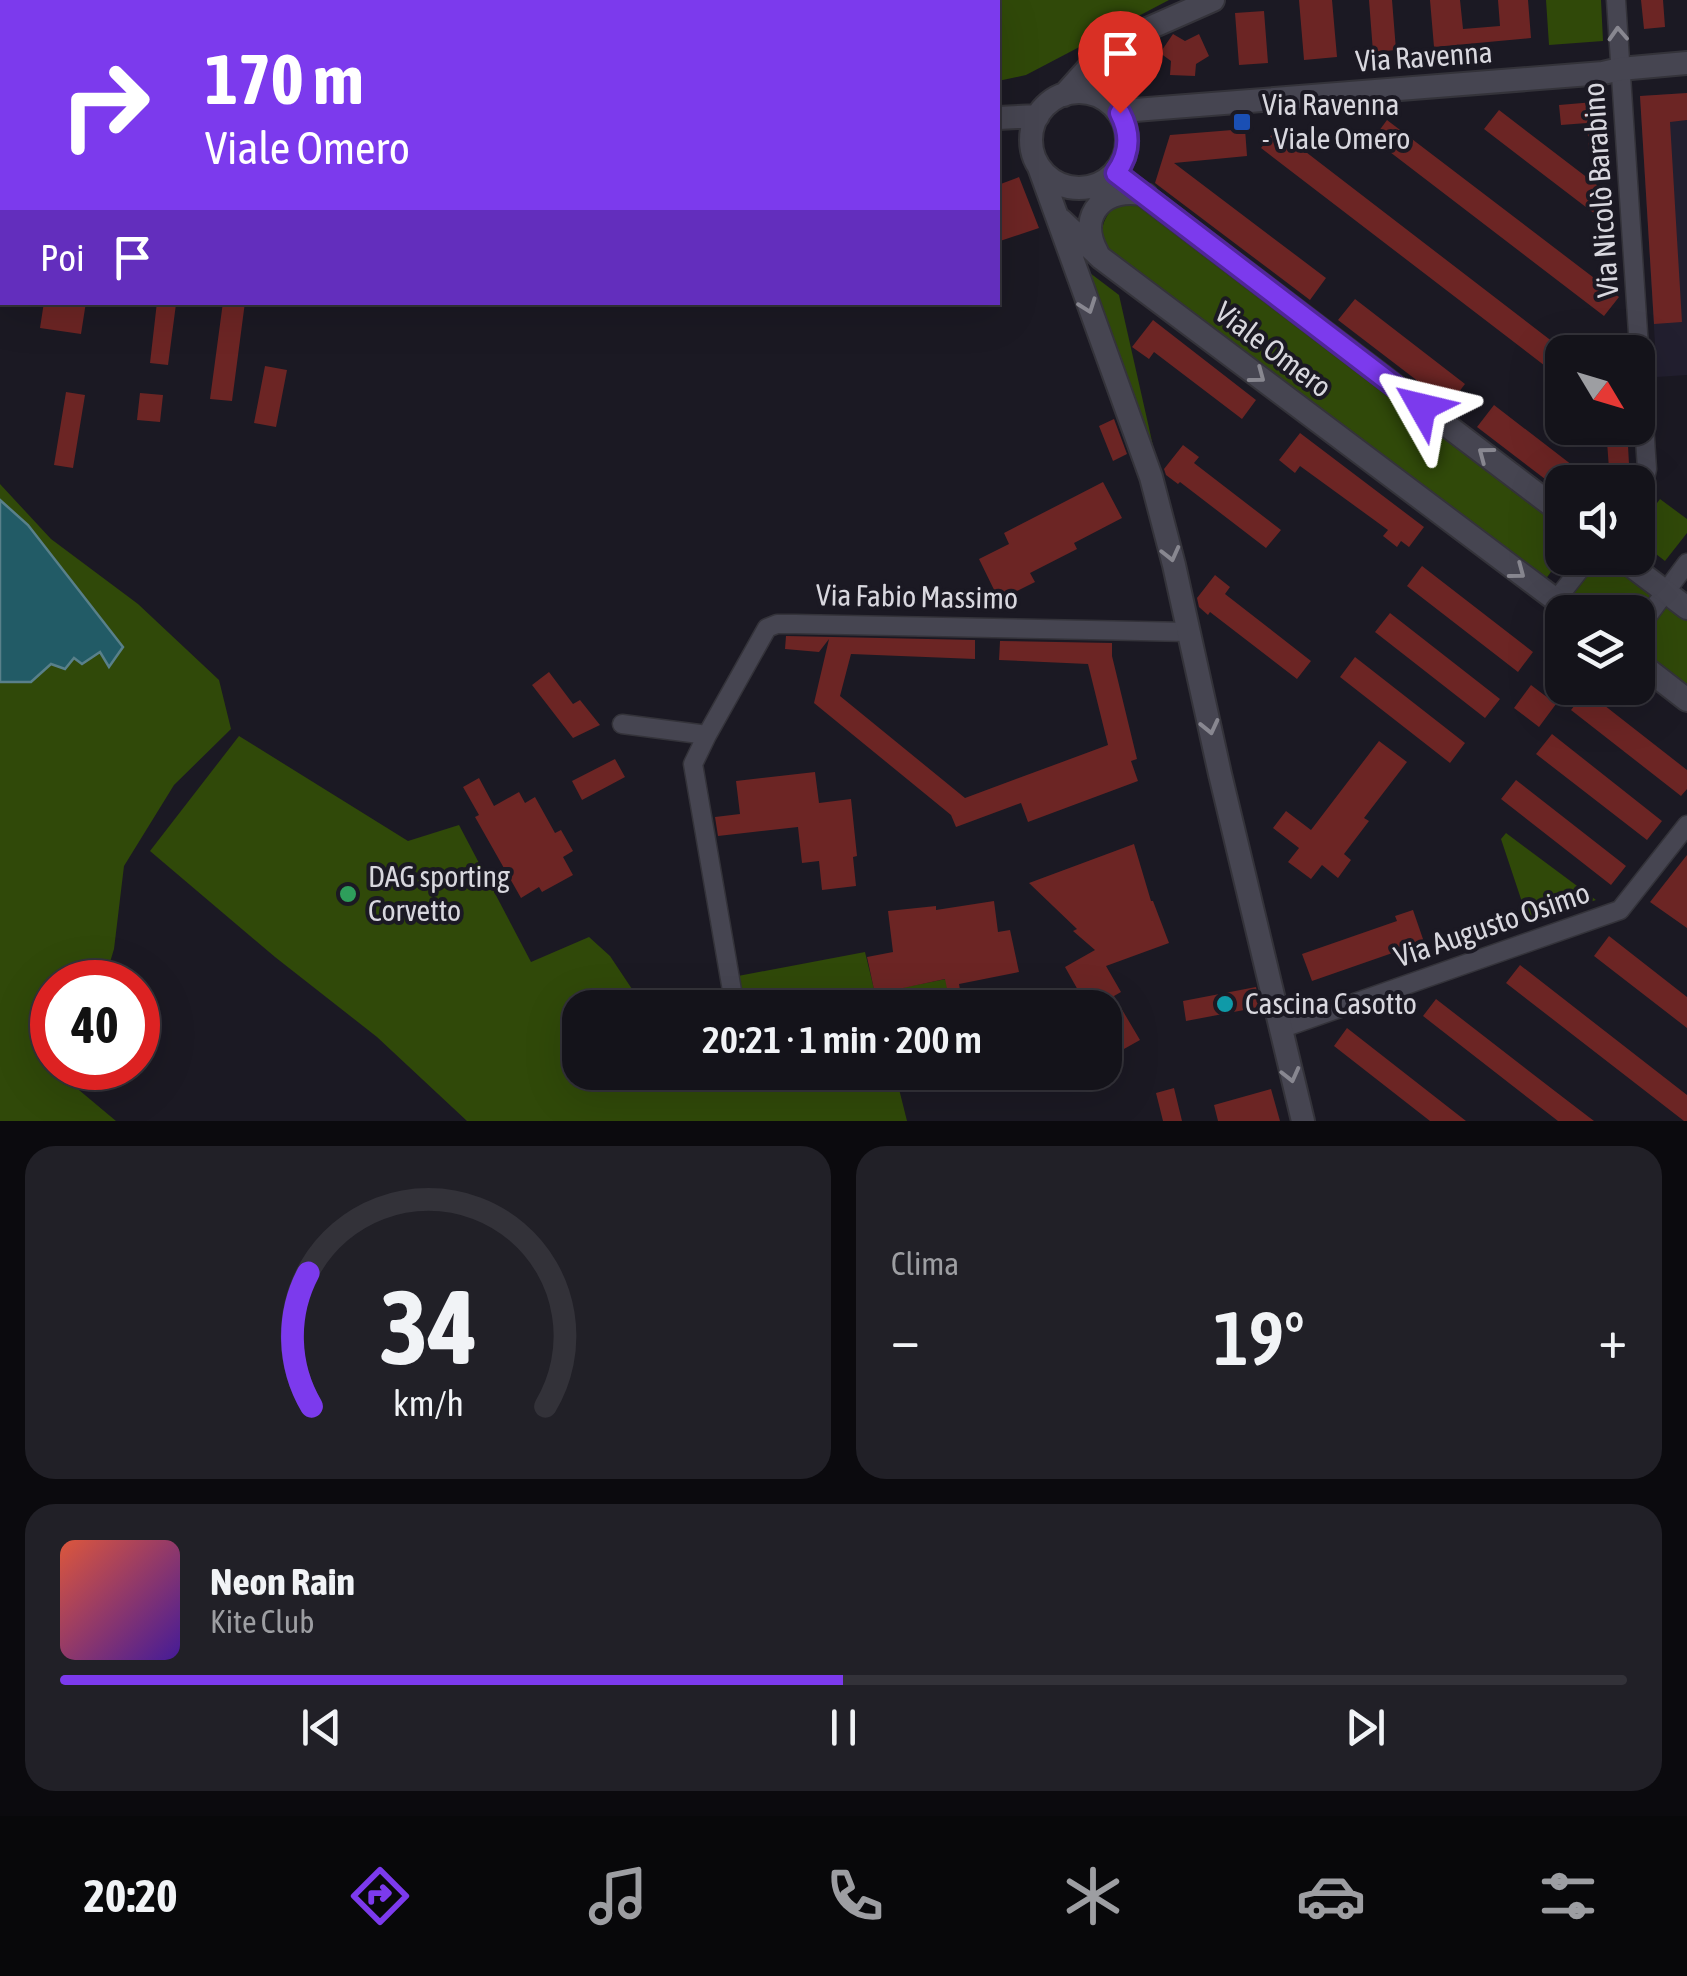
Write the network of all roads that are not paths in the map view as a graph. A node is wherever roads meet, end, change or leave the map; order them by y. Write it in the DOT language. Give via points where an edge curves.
graph roads {
  1 [pos="1213,0"];
  2 [pos="1616,0"];
  3 [pos="1687,63"];
  4 [pos="1620,69"];
  5 [pos="1086,85"];
  6 [pos="1120,116"];
  7 [pos="1000,120"];
  8 [pos="1034,126"];
  9 [pos="1039,167"];
  10 [pos="1116,173"];
  11 [pos="1146,195"];
  12 [pos="1056,214"];
  13 [pos="1097,252"];
  14 [pos="1647,465"];
  15 [pos="1545,500"];
  16 [pos="1687,563"];
  17 [pos="1644,575"];
  18 [pos="1666,592"];
  19 [pos="1549,595"];
  20 [pos="1655,607"];
  21 [pos="1687,608"];
  22 [pos="1189,632"];
  23 [pos="1655,675"];
  24 [pos="1687,700"];
  25 [pos="622,724"];
  26 [pos="707,735"];
  27 [pos="1687,825"];
  28 [pos="732,990"];
  29 [pos="1280,1028"];
  30 [pos="1302,1121"];
  1 -- 5 [label="street" via="1099,56 1085,69"];
  4 -- 2 [label="street, Via Nicolò Barabino, one-way"];
  3 -- 4 [label="street, Via Ravenna"];
  4 -- 6 [label="street, Via Ravenna"];
  4 -- 14 [label="street, Via Nicolò Barabino"];
  5 -- 6 [label="street"];
  5 -- 8 [label="street" via="1049,103"];
  6 -- 10 [label="street" via="1127,148"];
  7 -- 8 [label="street"];
  8 -- 9 [label="street"];
  9 -- 10 [label="street" via="1054,182 1076,188 1097,186"];
  9 -- 12 [label="street"];
  10 -- 11 [label="street, Viale Omero"];
  11 -- 13 [label="street" via="1116,194 1097,208 1090,230"];
  15 -- 11 [label="street, Viale Omero, one-way"];
  12 -- 13 [label="street, Viale Omero"];
  12 -- 22 [label="street, one-way" via="1151,477"];
  13 -- 19 [label="street, Viale Omero, one-way"];
  16 -- 18 [label="street"];
  17 -- 18 [label="street"];
  18 -- 20 [label="street"];
  18 -- 21 [label="street"];
  22 -- 26 [label="street, Via Fabio Massimo" via="776,624 762,635"];
  22 -- 29 [label="street, one-way"];
  23 -- 24 [label="street"];
  25 -- 26 [label="street"];
  26 -- 28 [label="street" via="694,764"];
  27 -- 29 [label="street, Via Augusto Osimo" via="1620,910"];
  29 -- 30 [label="street, one-way"];
}
